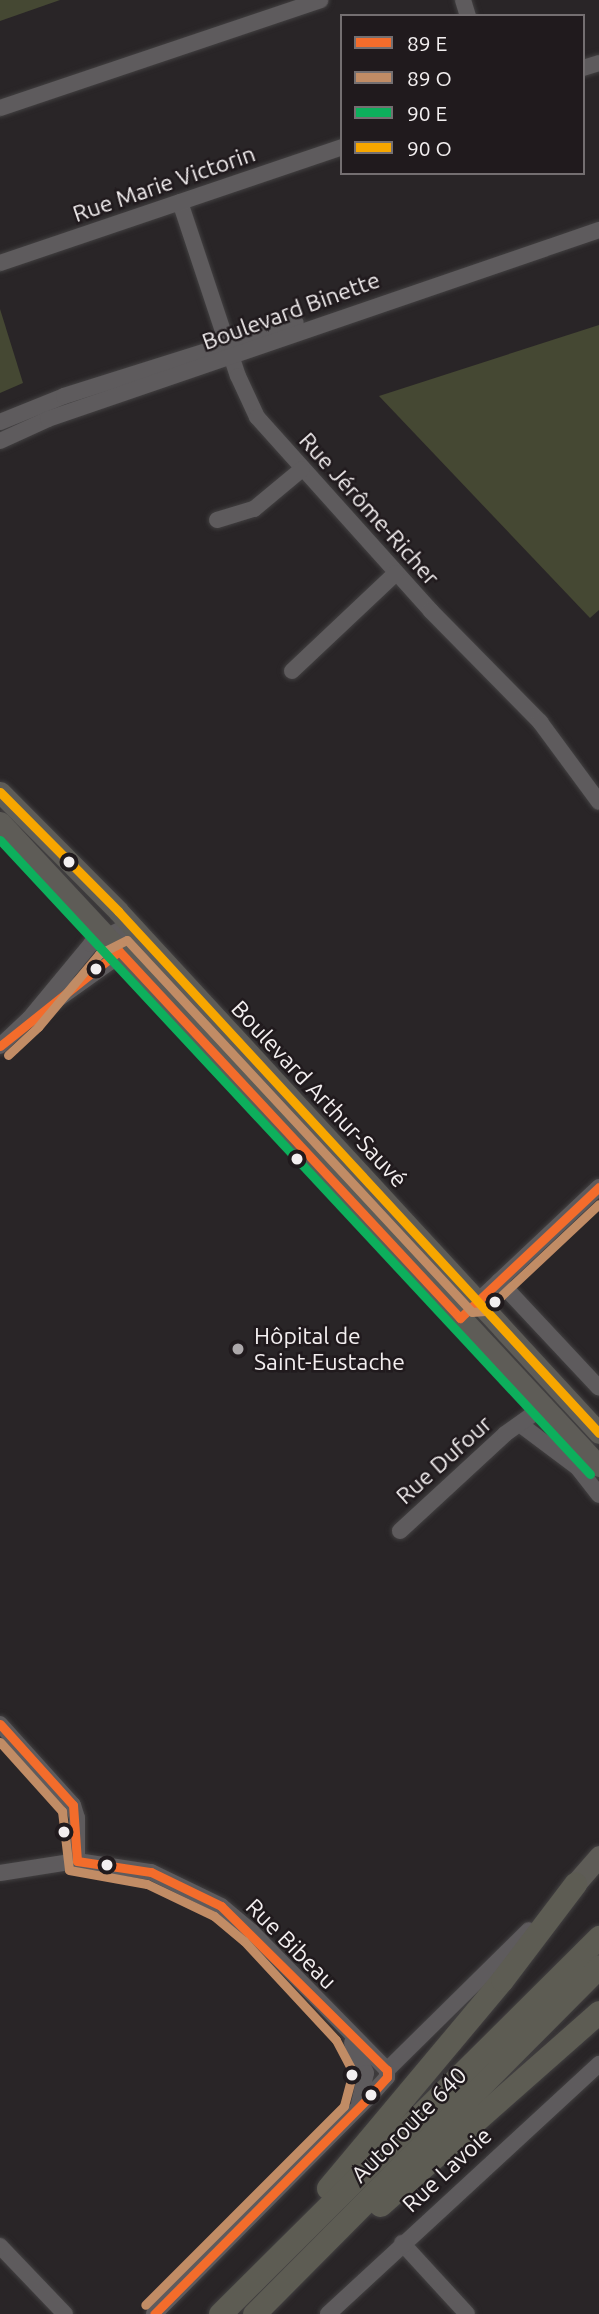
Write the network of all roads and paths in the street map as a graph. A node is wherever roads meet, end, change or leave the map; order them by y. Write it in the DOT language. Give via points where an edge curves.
graph roads {
  1 [pos="320,0"];
  2 [pos="0,108"];
  3 [pos="340,149"];
  4 [pos="180,202"];
  5 [pos="599,221"];
  6 [pos="599,230"];
  7 [pos="0,263"];
  8 [pos="226,342"];
  9 [pos="231,358"];
  10 [pos="0,422"];
  11 [pos="0,441"];
  12 [pos="302,469"];
  13 [pos="217,520"];
  14 [pos="396,573"];
  15 [pos="292,671"];
  16 [pos="0,792"];
  17 [pos="599,802"];
  18 [pos="0,822"];
  19 [pos="132,927"];
  20 [pos="111,943"];
  21 [pos="29,1019"];
  22 [pos="0,1046"];
  23 [pos="599,1187"];
  24 [pos="499,1280"];
  25 [pos="478,1301"];
  26 [pos="460,1318"];
  27 [pos="599,1388"];
  28 [pos="544,1406"];
  29 [pos="521,1425"];
  30 [pos="599,1433"];
  31 [pos="599,1466"];
  32 [pos="599,1495"];
  33 [pos="400,1531"];
  34 [pos="0,1724"];
  35 [pos="599,1856"];
  36 [pos="77,1861"];
  37 [pos="0,1873"];
  38 [pos="575,1884"];
  39 [pos="599,1937"];
  40 [pos="599,1966"];
  41 [pos="599,2012"];
  42 [pos="346,2033"];
  43 [pos="599,2064"];
  44 [pos="387,2070"];
  45 [pos="355,2112"];
  46 [pos="402,2243"];
  47 [pos="0,2246"];
  48 [pos="271,2263"];
  49 [pos="288,2280"];
  50 [pos="65,2314"];
  51 [pos="154,2314"];
  52 [pos="220,2314"];
  53 [pos="254,2314"];
  54 [pos="328,2314"];
  55 [pos="467,2314"];
  1 -- 2 [label="street"];
  3 -- 4 [label="street, Rue Marie Victorin"];
  4 -- 7 [label="street, Rue Marie Victorin"];
  4 -- 8 [label="street, Rue Jérôme-Richer"];
  5 -- 8 [label="street, Boulevard Binette"];
  6 -- 9 [label="street, Boulevard Binette" via="295,332"];
  8 -- 9 [label="street, Rue Jérôme-Richer"];
  8 -- 10 [label="street, Boulevard Binette"];
  9 -- 11 [label="street, Boulevard Binette" via="48,419"];
  9 -- 12 [label="street, Rue Jérôme-Richer" via="252,409"];
  12 -- 13 [label="street" via="254,509"];
  12 -- 14 [label="street, Rue Jérôme-Richer"];
  14 -- 15 [label="street"];
  14 -- 17 [label="street, Rue Jérôme-Richer" via="540,722"];
  16 -- 19 [label="main road, Boulevard Arthur-Sauvé"];
  18 -- 20 [label="main road"];
  19 -- 20 [label="street"];
  19 -- 25 [label="main road, Boulevard Arthur-Sauvé"];
  20 -- 21 [label="street" via="70,994"];
  20 -- 21 [label="street" via="87,947"];
  20 -- 26 [label="main road"];
  21 -- 22 [label="street"];
  23 -- 24 [label="street"];
  24 -- 25 [label="street"];
  24 -- 27 [label="street"];
  25 -- 26 [label="street"];
  25 -- 30 [label="main road, Boulevard Arthur-Sauvé"];
  26 -- 28 [label="main road"];
  28 -- 29 [label="street, Rue Dufour"];
  28 -- 31 [label="main road"];
  29 -- 32 [label="street, Rue Dufour" via="578,1468"];
  29 -- 33 [label="street, Rue Dufour" via="505,1434"];
  34 -- 36 [label="street" via="73,1805"];
  35 -- 38 [label="main road"];
  36 -- 37 [label="street, Rue Bibeau"];
  36 -- 42 [label="street, Rue Bibeau" via="150,1872 221,1906 252,1932"];
  38 -- 44 [label="street"];
  38 -- 48 [label="highway"];
  39 -- 48 [label="highway, Autoroute 640"];
  40 -- 49 [label="highway, Autoroute 640"];
  41 -- 49 [label="highway" via="443,2153"];
  42 -- 44 [label="street, Rue Bibeau"];
  42 -- 45 [label="street, Rue Bibeau" via="366,2070"];
  43 -- 46 [label="street, Rue Lavoie"];
  44 -- 45 [label="street" via="386,2079"];
  45 -- 51 [label="street"];
  46 -- 54 [label="street, Rue Lavoie"];
  46 -- 55 [label="street"];
  47 -- 50 [label="street"];
  48 -- 52 [label="highway, Autoroute 640"];
  49 -- 53 [label="highway, Autoroute 640"];
}
